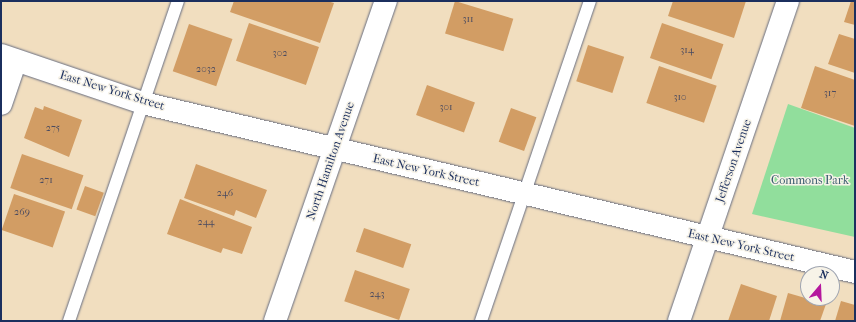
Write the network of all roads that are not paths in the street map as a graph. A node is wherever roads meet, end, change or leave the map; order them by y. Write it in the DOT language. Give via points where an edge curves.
graph roads {
  1 [pos="178,1"];
  2 [pos="386,1"];
  3 [pos="590,1"];
  4 [pos="788,1"];
  5 [pos="9,58"];
  6 [pos="143,103"];
  7 [pos="1,104"];
  8 [pos="335,149"];
  9 [pos="524,194"];
  10 [pos="708,238"];
  11 [pos="855,272"];
  12 [pos="69,321"];
  13 [pos="275,321"];
  14 [pos="481,321"];
  15 [pos="679,321"];
  1 -- 6 [label="lane"];
  2 -- 8 [label="main road, North Hamilton Avenue"];
  3 -- 9 [label="lane"];
  4 -- 10 [label="main road, Jefferson Avenue"];
  5 -- 6 [label="main road, East New York Street"];
  5 -- 7 [label="main road"];
  6 -- 8 [label="main road, East New York Street"];
  6 -- 12 [label="lane"];
  8 -- 9 [label="main road, East New York Street"];
  8 -- 13 [label="main road, North Hamilton Avenue"];
  9 -- 10 [label="main road, East New York Street"];
  9 -- 14 [label="lane"];
  10 -- 11 [label="main road, East New York Street"];
  10 -- 15 [label="main road, Jefferson Avenue"];
}
